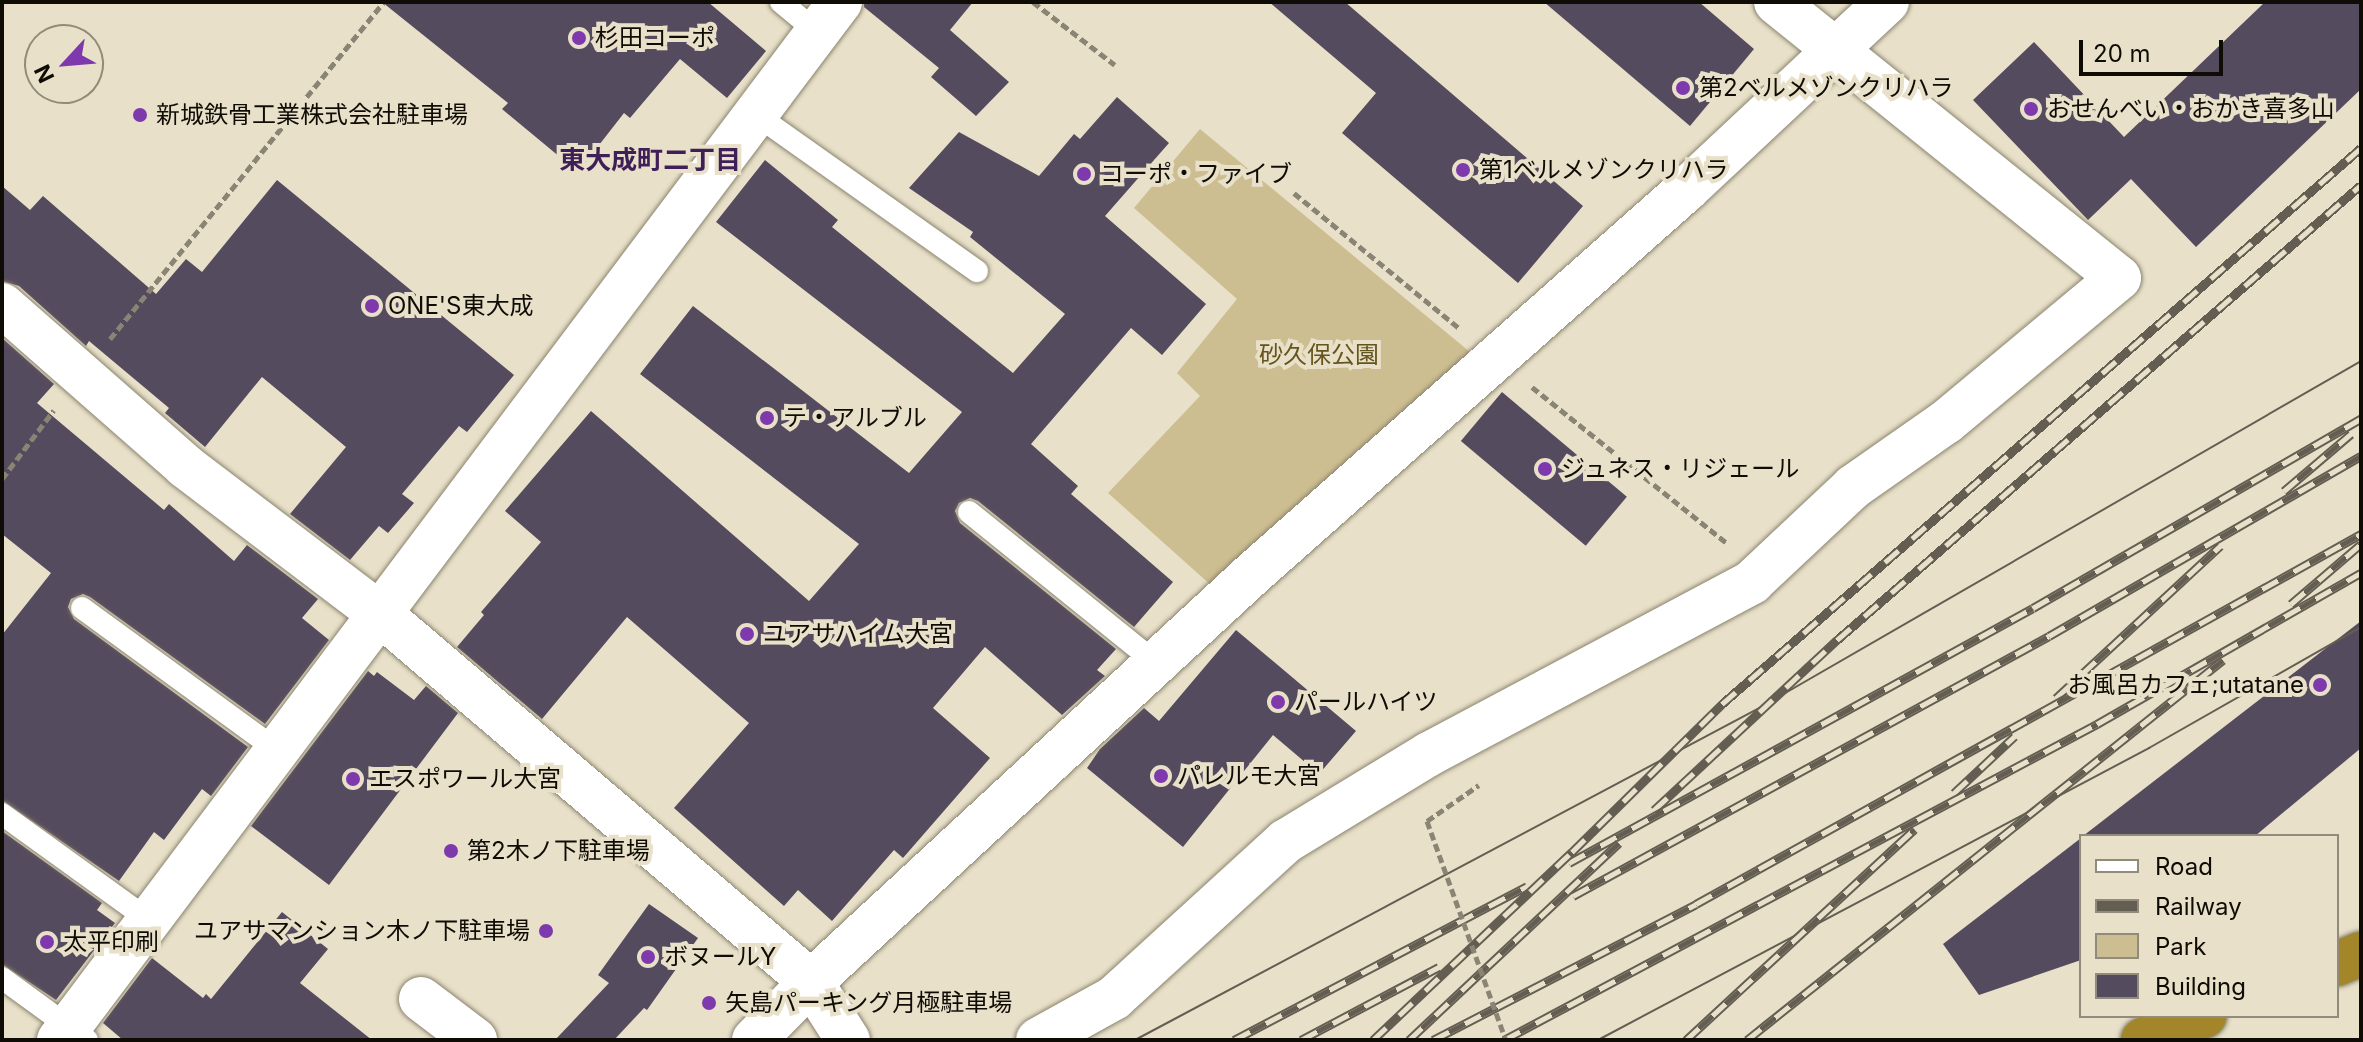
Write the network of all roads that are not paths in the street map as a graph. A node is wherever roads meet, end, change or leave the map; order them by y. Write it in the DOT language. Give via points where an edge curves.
graph roads {
  1 [pos="781,2"];
  2 [pos="1776,2"];
  3 [pos="1887,2"];
  4 [pos="828,17"];
  5 [pos="1835,50"];
  6 [pos="755,114"];
  7 [pos="977,271"];
  8 [pos="2,305"];
  9 [pos="969,512"];
  10 [pos="82,608"];
  11 [pos="379,613"];
  12 [pos="1156,663"];
  13 [pos="277,750"];
  14 [pos="2,814"];
  15 [pos="149,920"];
  16 [pos="2361,954"];
  17 [pos="2339,963"];
  18 [pos="2,978"];
  19 [pos="811,982"];
  20 [pos="421,999"];
  21 [pos="2199,1018"];
  22 [pos="72,1035"];
  23 [pos="475,1040"];
  24 [pos="754,1040"];
  25 [pos="848,1040"];
  26 [pos="1038,1040"];
  27 [pos="2143,1040"];
  1 -- 4 [label="lane"];
  2 -- 5 [label="street"];
  3 -- 5 [label="street"];
  4 -- 6 [label="street"];
  5 -- 12 [label="street"];
  5 -- 26 [label="street" via="2119,278 1946,422 1853,487 1752,582 1429,754 1286,841 1114,998"];
  6 -- 7 [label="lane"];
  6 -- 11 [label="street"];
  8 -- 11 [label="street" via="185,466"];
  9 -- 12 [label="lane"];
  10 -- 13 [label="lane"];
  11 -- 13 [label="street"];
  11 -- 19 [label="street"];
  12 -- 19 [label="street"];
  13 -- 15 [label="street"];
  14 -- 15 [label="lane"];
  15 -- 22 [label="street"];
  16 -- 17 [label="highway"];
  18 -- 22 [label="lane"];
  19 -- 24 [label="street"];
  19 -- 25 [label="street"];
  20 -- 23 [label="street"];
  21 -- 27 [label="highway"];
}
